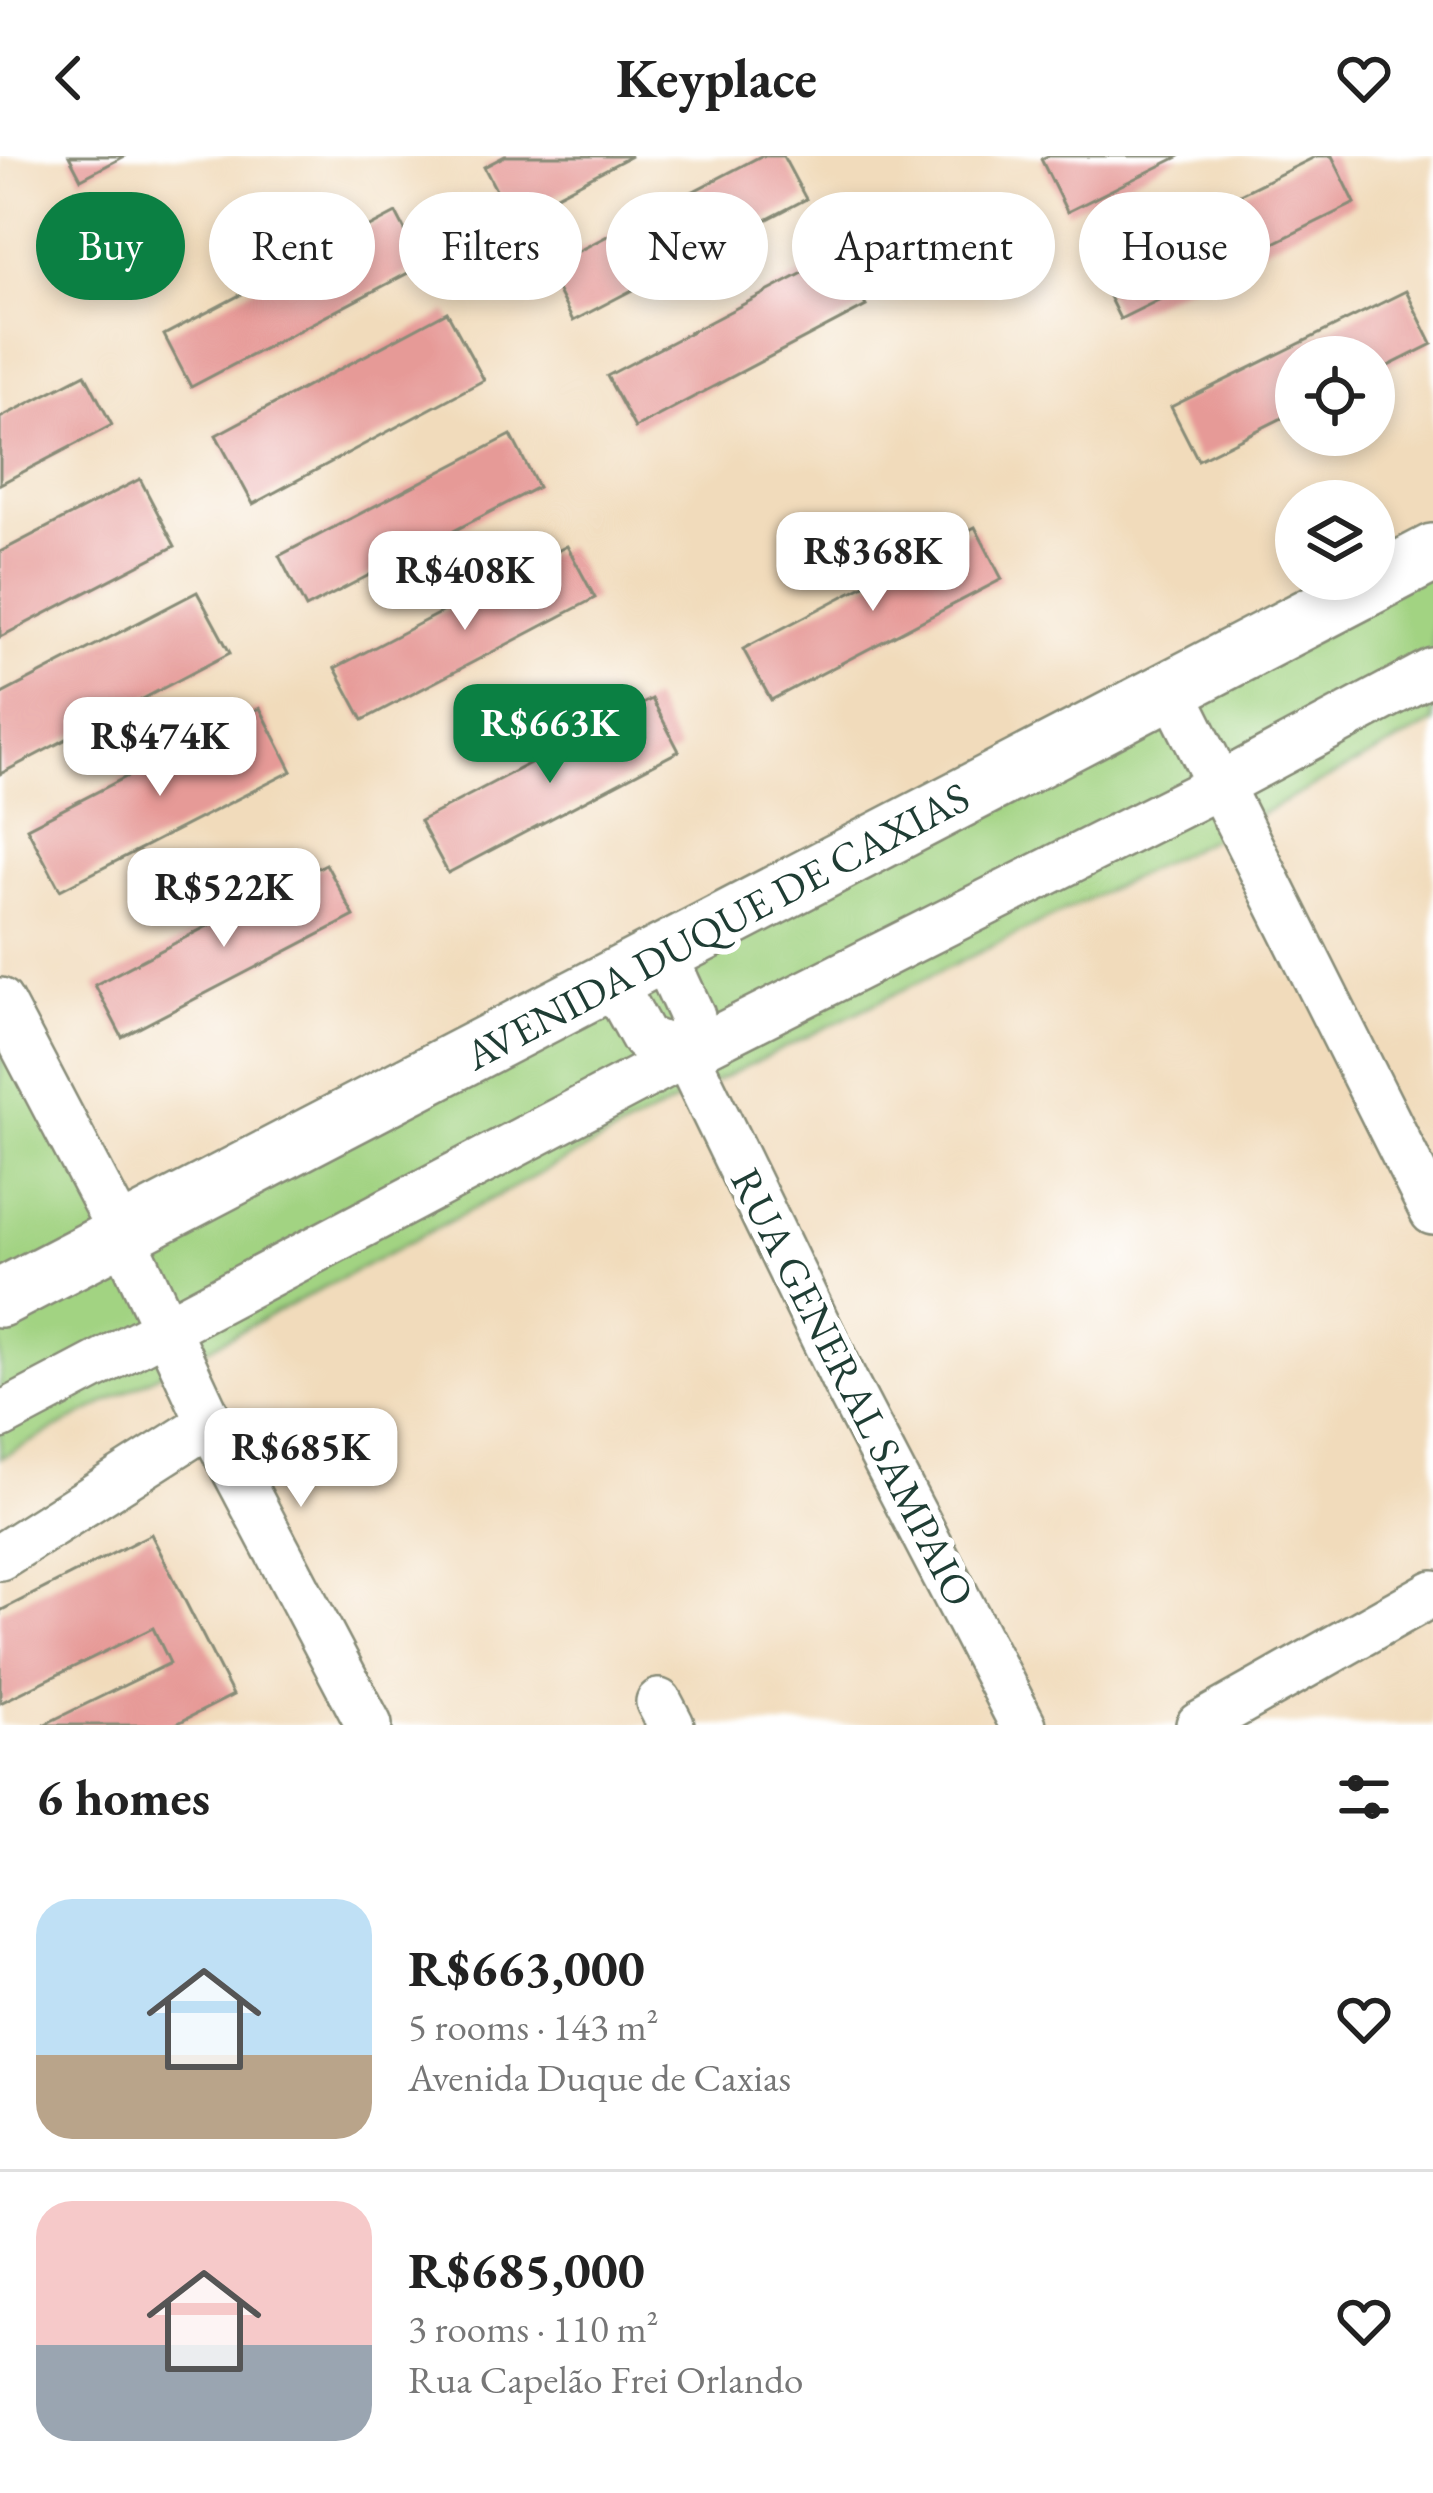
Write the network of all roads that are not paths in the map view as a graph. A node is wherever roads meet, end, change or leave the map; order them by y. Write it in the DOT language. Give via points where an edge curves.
graph roads {
  1 [pos="1433,553"];
  2 [pos="1433,671"];
  3 [pos="1172,690"];
  4 [pos="1218,786"];
  5 [pos="664,955"];
  6 [pos="614,982"];
  7 [pos="0,1001"];
  8 [pos="686,1054"];
  9 [pos="1433,1212"];
  10 [pos="122,1234"];
  11 [pos="0,1298"];
  12 [pos="165,1329"];
  13 [pos="0,1416"];
  14 [pos="209,1423"];
  15 [pos="0,1556"];
  16 [pos="1433,1593"];
  17 [pos="1026,1723"];
  18 [pos="369,1725"];
  19 [pos="1199,1725"];
  1 -- 3 [label="main road, AVENIDA DUQUE DE CAXIAS"];
  2 -- 4 [label="street"];
  3 -- 4 [label="street"];
  3 -- 5 [label="main road, AVENIDA DUQUE DE CAXIAS"];
  4 -- 8 [label="street"];
  4 -- 9 [label="street"];
  5 -- 6 [label="main road, AVENIDA DUQUE DE CAXIAS"];
  5 -- 8 [label="street, RUA GENERAL SAMPAIO" via="692,1016"];
  6 -- 8 [label="street" via="644,1038"];
  6 -- 10 [label="main road, AVENIDA DUQUE DE CAXIAS"];
  7 -- 10 [label="street"];
  8 -- 12 [label="street"];
  8 -- 17 [label="street, RUA GENERAL SAMPAIO" via="847,1386"];
  10 -- 11 [label="main road, AVENIDA DUQUE DE CAXIAS"];
  10 -- 12 [label="street"];
  12 -- 13 [label="street"];
  12 -- 14 [label="street"];
  14 -- 15 [label="street"];
  14 -- 18 [label="street"];
  16 -- 19 [label="street"];
}
